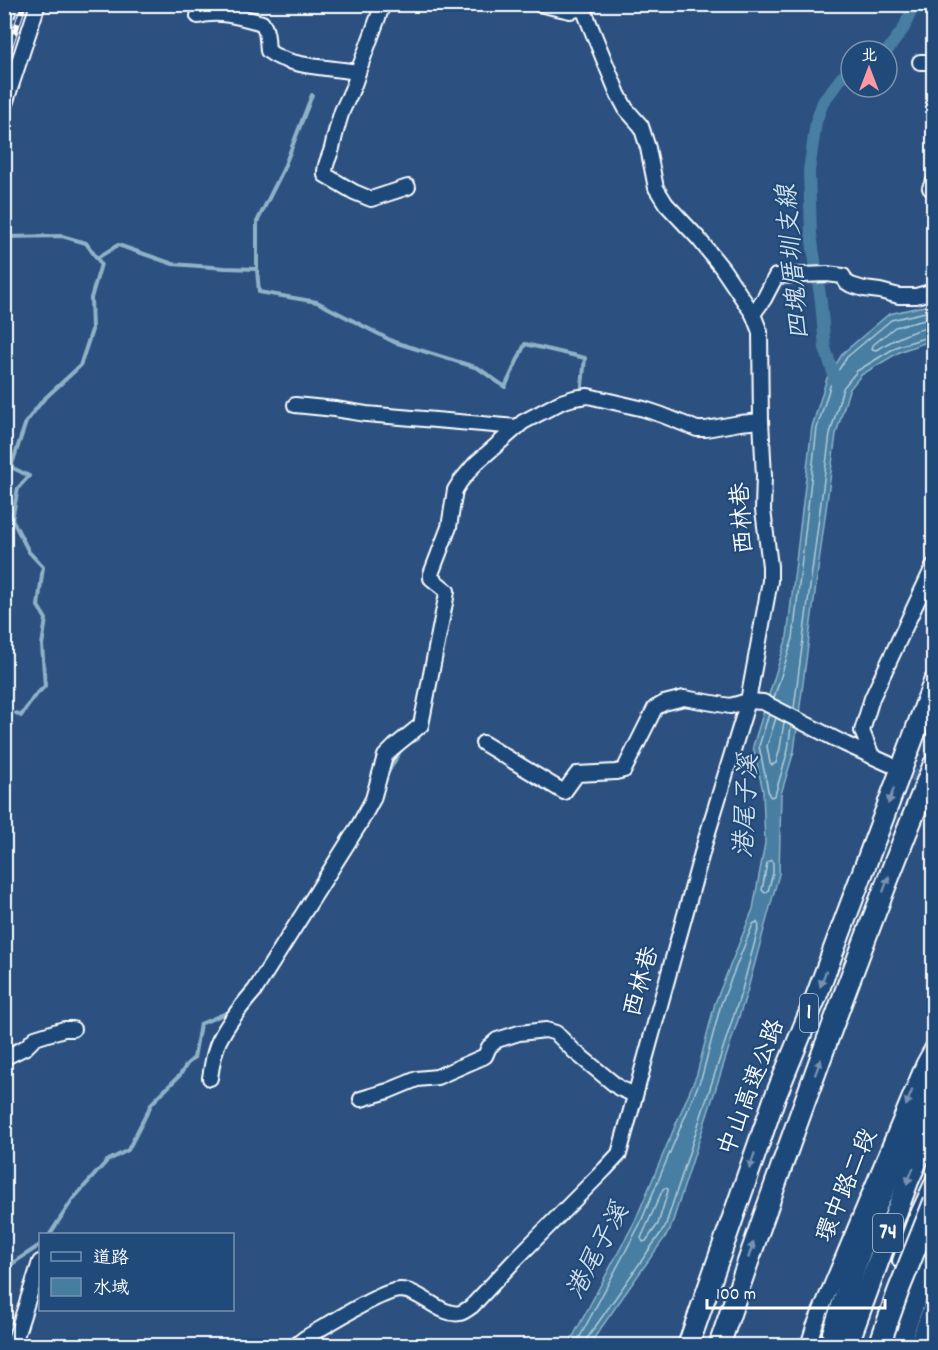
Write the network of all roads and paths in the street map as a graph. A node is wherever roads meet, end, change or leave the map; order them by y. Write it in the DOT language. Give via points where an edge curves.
graph roads {
  1 [pos="19,4"];
  2 [pos="38,4"];
  3 [pos="383,4"];
  4 [pos="538,4"];
  5 [pos="583,6"];
  6 [pos="198,16"];
  7 [pos="4,48"];
  8 [pos="358,72"];
  9 [pos="4,107"];
  10 [pos="408,187"];
  11 [pos="933,291"];
  12 [pos="753,315"];
  13 [pos="295,405"];
  14 [pos="761,421"];
  15 [pos="518,427"];
  16 [pos="933,565"];
  17 [pos="933,682"];
  18 [pos="748,701"];
  19 [pos="483,743"];
  20 [pos="872,756"];
  21 [pos="889,764"];
  22 [pos="933,764"];
  23 [pos="73,1029"];
  24 [pos="933,1045"];
  25 [pos="4,1057"];
  26 [pos="933,1076"];
  27 [pos="210,1078"];
  28 [pos="635,1095"];
  29 [pos="361,1099"];
  30 [pos="933,1123"];
  31 [pos="933,1179"];
  32 [pos="933,1202"];
  33 [pos="933,1248"];
  34 [pos="39,1265"];
  35 [pos="933,1299"];
  36 [pos="836,1341"];
  37 [pos="13,1346"];
  38 [pos="295,1346"];
  39 [pos="688,1346"];
  40 [pos="719,1346"];
  41 [pos="808,1346"];
  42 [pos="869,1346"];
  43 [pos="880,1346"];
  44 [pos="898,1346"];
  45 [pos="916,1346"];
  1 -- 7 [label="path"];
  2 -- 9 [label="street"];
  3 -- 8 [label="street"];
  4 -- 5 [label="street" via="570,11"];
  5 -- 12 [label="street, 西林巷" via="618,94 641,126 656,188 722,268"];
  6 -- 8 [label="street" via="209,13 262,23 271,54 307,65"];
  8 -- 10 [label="street" via="342,111 325,175 372,200"];
  11 -- 12 [label="street" via="916,297 899,296 851,285 843,276 776,276"];
  12 -- 14 [label="street, 西林巷" via="760,332"];
  13 -- 15 [label="street"];
  14 -- 15 [label="street" via="697,429 662,414 588,396 561,402"];
  14 -- 18 [label="street, 西林巷" via="763,510 770,581"];
  15 -- 27 [label="street" via="475,464 455,490 448,527 431,574 447,591 421,725 385,756 373,799 359,825 255,990 220,1038"];
  16 -- 20 [label="street" via="872,698 862,731"];
  17 -- 39 [label="highway, 中山高速公路 / 1, one-way" via="774,1100"];
  18 -- 19 [label="street" via="730,706 684,698 664,703 655,708 624,770 577,774 564,792"];
  18 -- 20 [label="street" via="763,702"];
  18 -- 28 [label="street, 西林巷"];
  20 -- 21 [label="street"];
  40 -- 22 [label="highway, 1, one-way" via="800,1113"];
  23 -- 25 [label="street" via="34,1038 26,1047"];
  24 -- 41 [label="street, 環中路二段, one-way"];
  26 -- 36 [label="highway" via="872,1216"];
  28 -- 29 [label="street" via="619,1088 556,1033 546,1030 497,1040 485,1056 437,1077"];
  28 -- 38 [label="street, 西林巷" via="619,1154 472,1306 459,1313 448,1312 415,1294 398,1290 375,1299"];
  30 -- 36 [label="highway, 74, one-way"];
  31 -- 42 [label="street"];
  32 -- 43 [label="highway, 74, bridge"];
  33 -- 44 [label="highway"];
  34 -- 37 [label="street"];
  35 -- 45 [label="street"];
}
